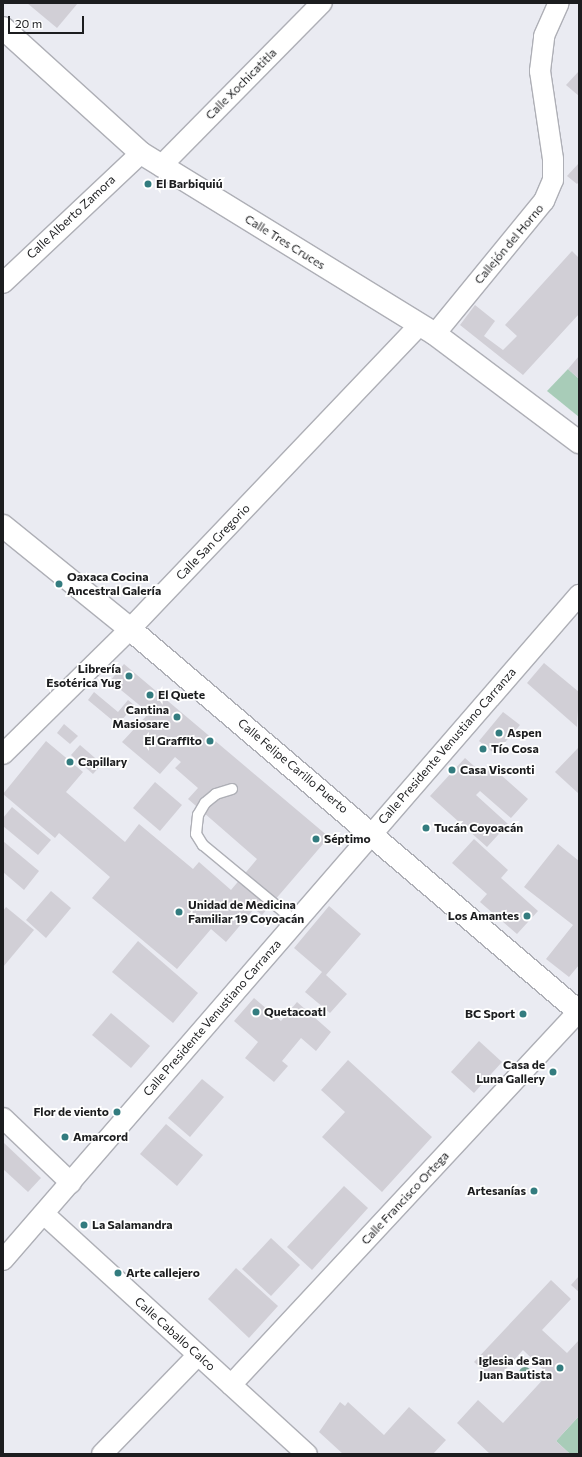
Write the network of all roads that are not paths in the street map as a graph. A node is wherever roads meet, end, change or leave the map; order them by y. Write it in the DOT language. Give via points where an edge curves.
graph roads {
  1 [pos="322,3"];
  2 [pos="559,3"];
  3 [pos="3,28"];
  4 [pos="141,153"];
  5 [pos="161,166"];
  6 [pos="3,283"];
  7 [pos="427,330"];
  8 [pos="579,442"];
  9 [pos="3,526"];
  10 [pos="579,595"];
  11 [pos="130,629"];
  12 [pos="3,754"];
  13 [pos="232,789"];
  14 [pos="371,833"];
  15 [pos="295,921"];
  16 [pos="579,1012"];
  17 [pos="3,1118"];
  18 [pos="71,1183"];
  19 [pos="44,1214"];
  20 [pos="3,1260"];
  21 [pos="198,1354"];
  22 [pos="231,1385"];
  23 [pos="102,1454"];
  24 [pos="307,1454"];
  1 -- 5 [label="street, Calle Xochicatitla"];
  2 -- 7 [label="street, Callejón del Horno" via="544,36 540,71 554,159 553,180 544,202"];
  3 -- 4 [label="street, Calle Tres Cruces"];
  4 -- 5 [label="street, Calle Tres Cruces"];
  4 -- 6 [label="street, Calle Alberto Zamora"];
  5 -- 7 [label="street, Calle Tres Cruces"];
  7 -- 8 [label="street, Calle Tres Cruces"];
  7 -- 11 [label="street, Calle San Gregorio"];
  9 -- 11 [label="street, Calle Felipe Carillo Puerto"];
  10 -- 14 [label="street, Calle Presidente Venustiano Carranza"];
  11 -- 12 [label="street, Calle San Gregorio"];
  11 -- 14 [label="street, Calle Felipe Carillo Puerto"];
  13 -- 15 [label="lane" via="216,794 205,803 198,815 196,834 203,844"];
  14 -- 15 [label="street, Calle Presidente Venustiano Carranza"];
  14 -- 16 [label="street, Calle Felipe Carillo Puerto"];
  15 -- 18 [label="street, Calle Presidente Venustiano Carranza"];
  16 -- 22 [label="street, Calle Francisco Ortega"];
  17 -- 18 [label="street"];
  18 -- 19 [label="street, Calle Presidente Venustiano Carranza"];
  19 -- 20 [label="street, Calle Presidente Venustiano Carranza"];
  19 -- 21 [label="street, Calle Caballo Calco"];
  21 -- 22 [label="street, Calle Caballo Calco"];
  21 -- 23 [label="street"];
  22 -- 24 [label="street, Calle Caballo Calco"];
}
